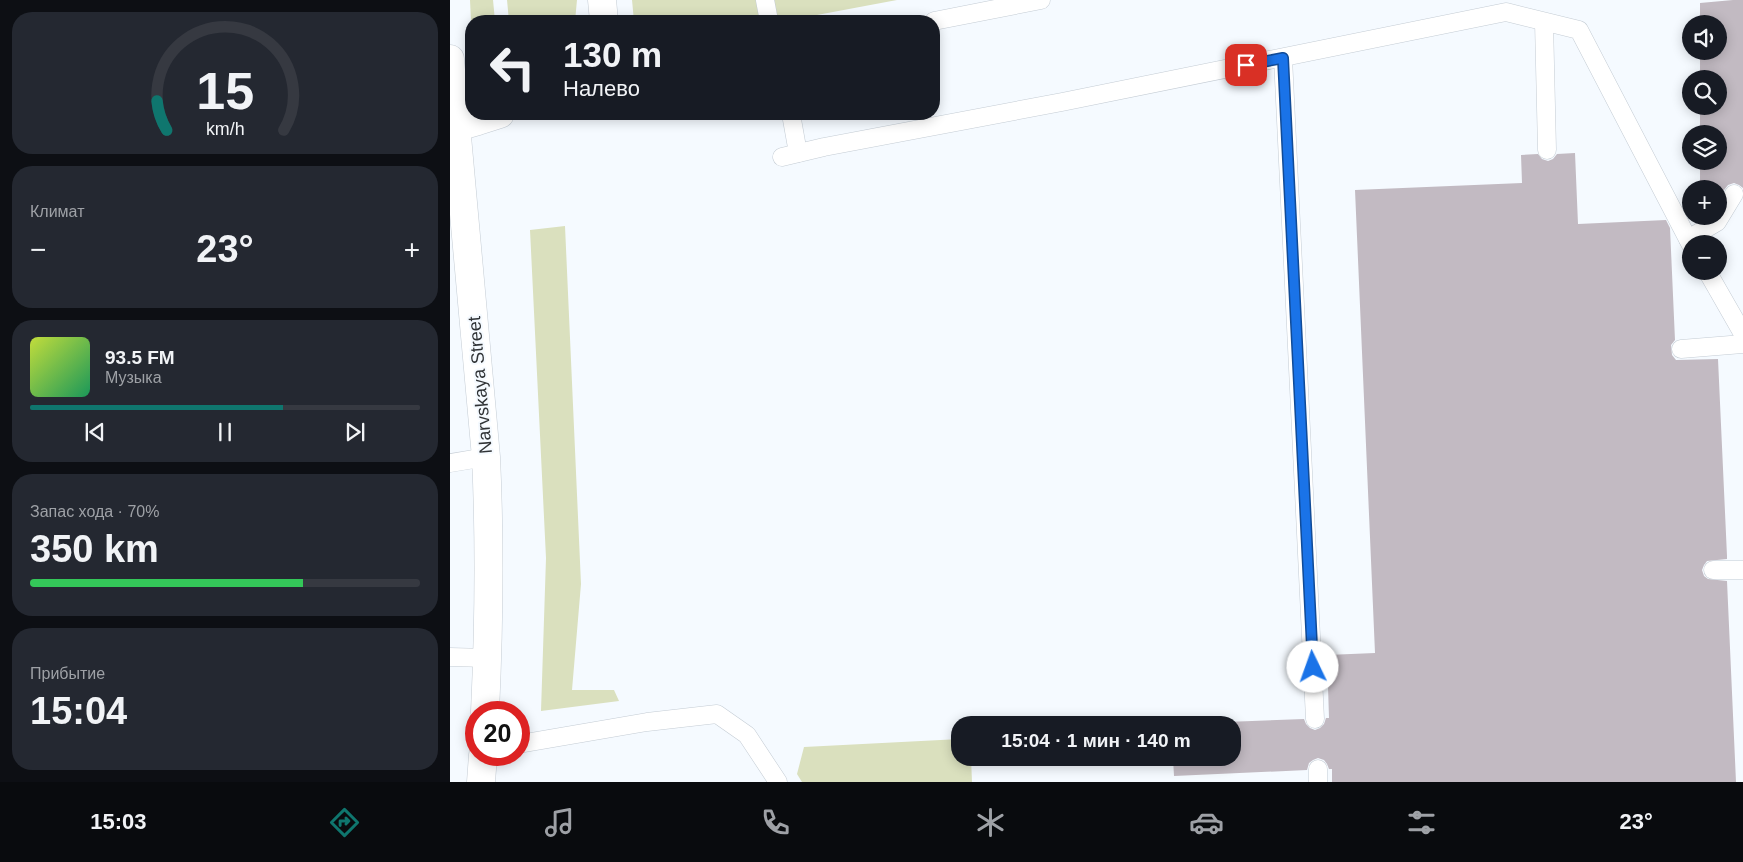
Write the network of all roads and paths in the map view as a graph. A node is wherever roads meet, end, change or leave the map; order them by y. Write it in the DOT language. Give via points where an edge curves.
graph roads {
  1 [pos="602,0"];
  2 [pos="765,0"];
  3 [pos="1042,0"];
  4 [pos="1503,6"];
  5 [pos="603,15"];
  6 [pos="768,15"];
  7 [pos="940,20"];
  8 [pos="1544,22"];
  9 [pos="1283,58"];
  10 [pos="450,59"];
  11 [pos="480,120"];
  12 [pos="791,120"];
  13 [pos="454,128"];
  14 [pos="1547,150"];
  15 [pos="1734,194"];
  16 [pos="1686,235"];
  17 [pos="1699,235"];
  18 [pos="1712,280"];
  19 [pos="1743,334"];
  20 [pos="1743,344"];
  21 [pos="1681,349"];
  22 [pos="486,457"];
  23 [pos="450,463"];
  24 [pos="1713,570"];
  25 [pos="1743,570"];
  26 [pos="450,657"];
  27 [pos="487,658"];
  28 [pos="485,701"];
  29 [pos="1316,719"];
  30 [pos="530,742"];
  31 [pos="482,766"];
  32 [pos="481,782"];
  33 [pos="778,782"];
  1 -- 5 [label="street"];
  2 -- 6 [label="lane"];
  3 -- 7 [label="lane"];
  4 -- 8 [label="lane"];
  4 -- 9 [label="lane"];
  8 -- 14 [label="lane"];
  8 -- 16 [label="lane" via="1579,30"];
  9 -- 12 [label="lane" via="790,155"];
  9 -- 29 [label="lane"];
  10 -- 13 [label="street, Narvskaya Street"];
  11 -- 13 [label="street"];
  13 -- 22 [label="street, Narvskaya Street"];
  15 -- 17 [label="lane" via="1717,222"];
  18 -- 19 [label="lane"];
  20 -- 21 [label="lane"];
  22 -- 23 [label="lane"];
  22 -- 27 [label="street, Narvskaya Street"];
  24 -- 25 [label="lane"];
  26 -- 27 [label="lane"];
  27 -- 28 [label="street, Narvskaya Street"];
  30 -- 33 [label="lane" via="717,714 747,735"];
  31 -- 32 [label="street"];
}
